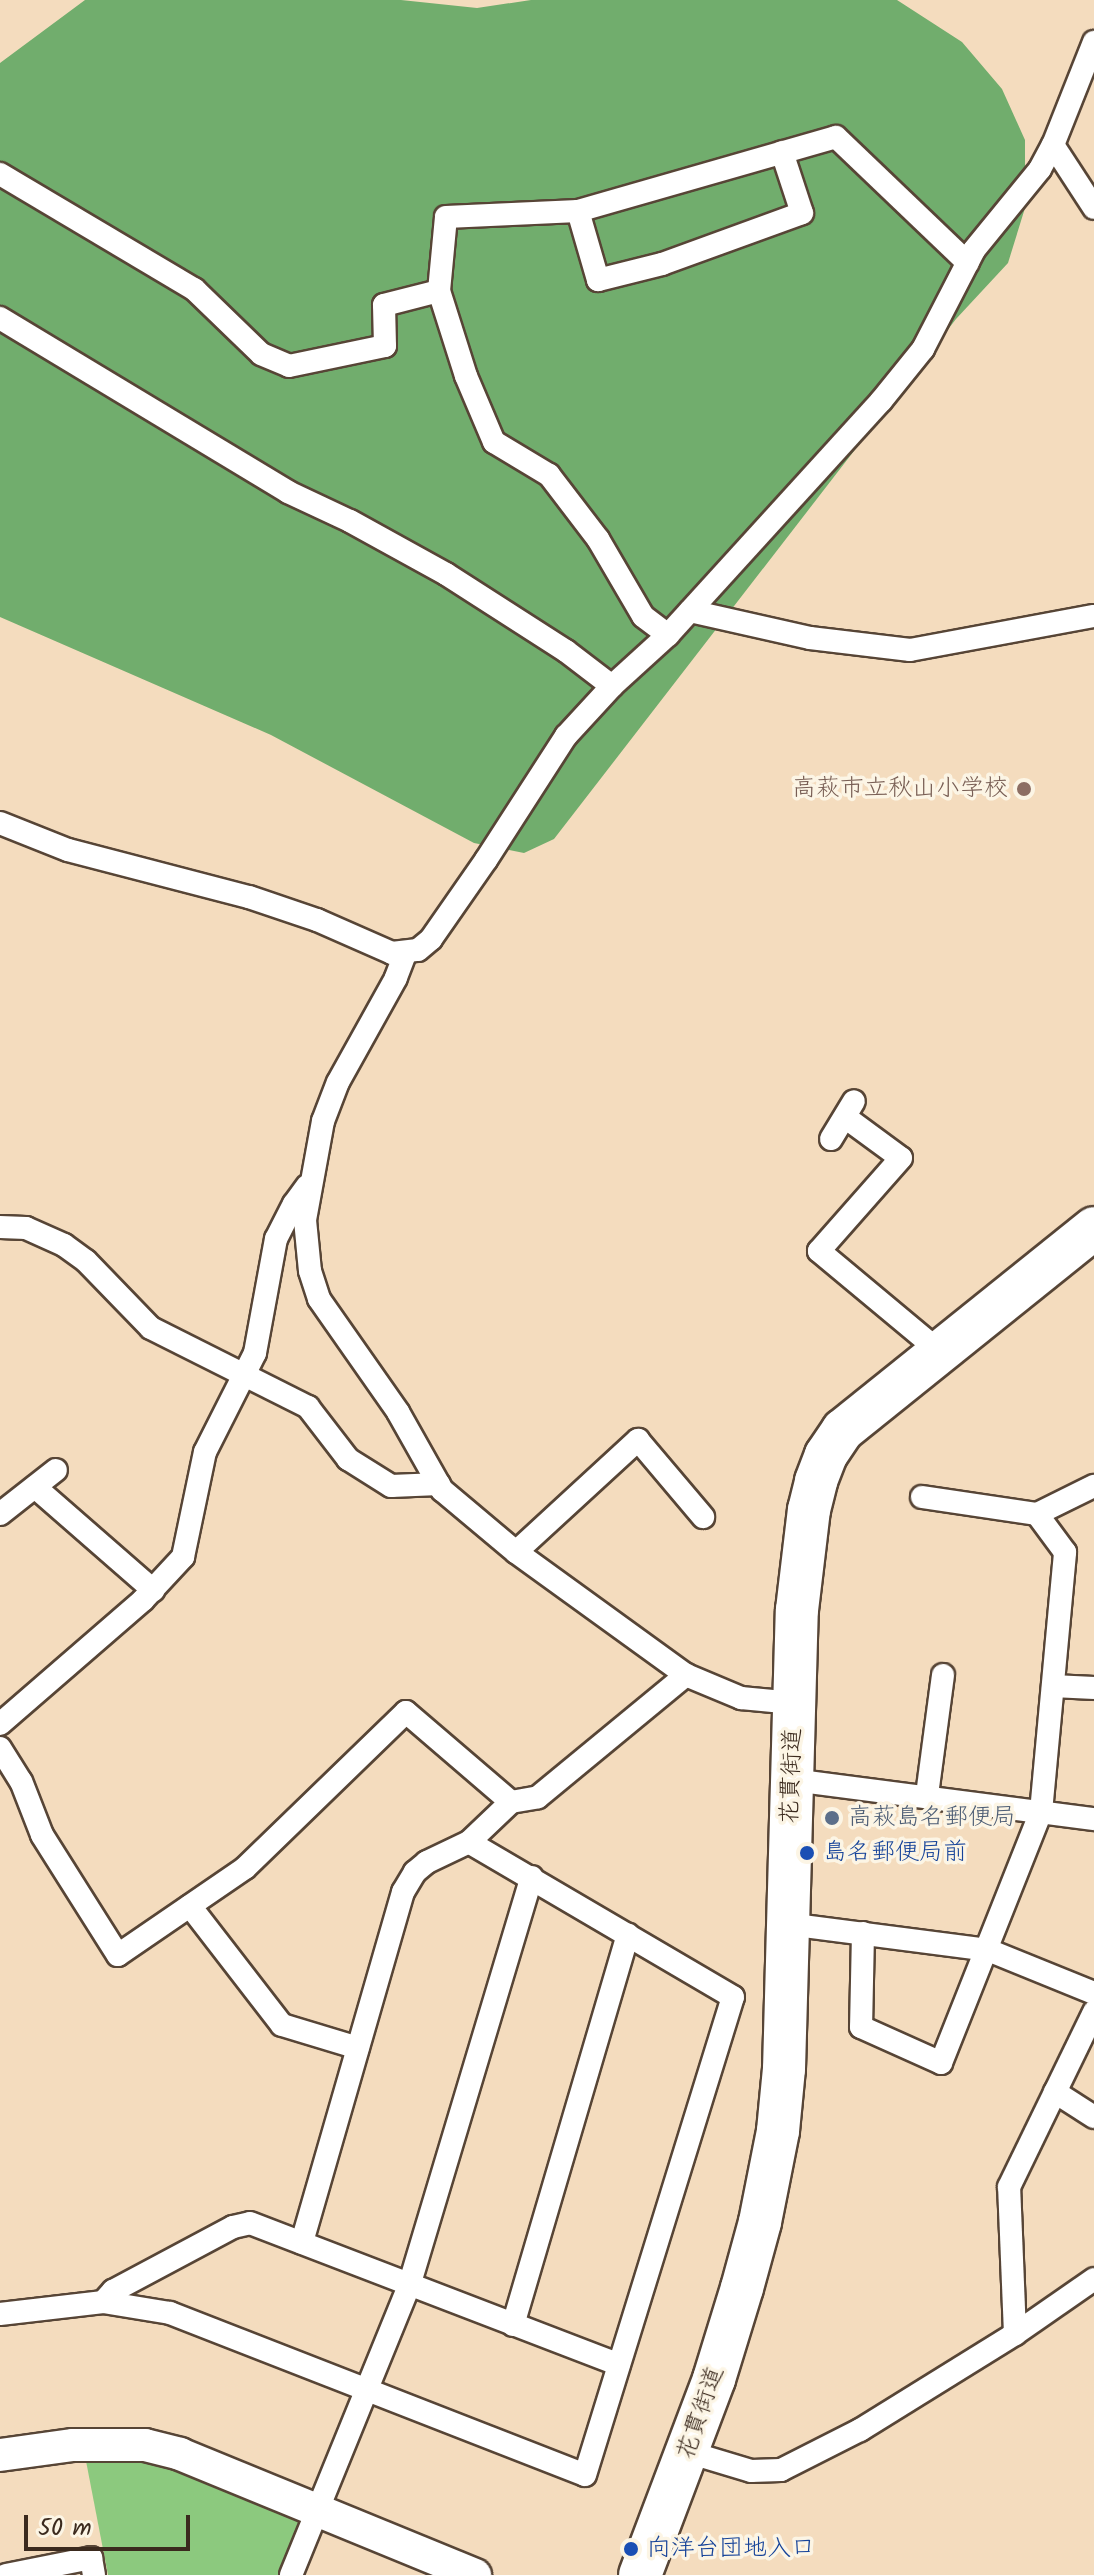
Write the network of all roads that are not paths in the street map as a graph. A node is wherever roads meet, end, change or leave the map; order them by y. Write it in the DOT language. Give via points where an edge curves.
graph roads {
  1 [pos="1094,42"];
  2 [pos="1053,145"];
  3 [pos="782,152"];
  4 [pos="0,174"];
  5 [pos="1094,208"];
  6 [pos="578,211"];
  7 [pos="968,263"];
  8 [pos="439,291"];
  9 [pos="0,318"];
  10 [pos="690,611"];
  11 [pos="1094,616"];
  12 [pos="668,635"];
  13 [pos="612,686"];
  14 [pos="0,823"];
  15 [pos="405,954"];
  16 [pos="831,1139"];
  17 [pos="310,1182"];
  18 [pos="0,1227"];
  19 [pos="1094,1228"];
  20 [pos="939,1351"];
  21 [pos="246,1374"];
  22 [pos="56,1470"];
  23 [pos="439,1484"];
  24 [pos="1094,1486"];
  25 [pos="35,1487"];
  26 [pos="922,1497"];
  27 [pos="0,1514"];
  28 [pos="1037,1514"];
  29 [pos="703,1517"];
  30 [pos="516,1552"];
  31 [pos="153,1590"];
  32 [pos="686,1675"];
  33 [pos="943,1675"];
  34 [pos="1053,1686"];
  35 [pos="1094,1688"];
  36 [pos="794,1703"];
  37 [pos="4,1713"];
  38 [pos="0,1748"];
  39 [pos="793,1780"];
  40 [pos="927,1795"];
  41 [pos="511,1802"];
  42 [pos="1041,1812"];
  43 [pos="1094,1819"];
  44 [pos="469,1842"];
  45 [pos="532,1877"];
  46 [pos="190,1906"];
  47 [pos="788,1924"];
  48 [pos="863,1933"];
  49 [pos="628,1935"];
  50 [pos="988,1950"];
  51 [pos="1094,1993"];
  52 [pos="1094,2012"];
  53 [pos="358,2048"];
  54 [pos="1055,2092"];
  55 [pos="1094,2117"];
  56 [pos="302,2243"];
  57 [pos="1094,2279"];
  58 [pos="409,2286"];
  59 [pos="103,2302"];
  60 [pos="0,2314"];
  61 [pos="513,2325"];
  62 [pos="1015,2334"];
  63 [pos="619,2365"];
  64 [pos="366,2390"];
  65 [pos="688,2452"];
  66 [pos="0,2455"];
  67 [pos="317,2512"];
  68 [pos="431,2567"];
  69 [pos="6,2575"];
  70 [pos="94,2575"];
  71 [pos="291,2575"];
  72 [pos="475,2575"];
  73 [pos="640,2575"];
  1 -- 2 [label="street"];
  2 -- 5 [label="street"];
  2 -- 7 [label="street"];
  3 -- 6 [label="street"];
  3 -- 6 [label="street" via="802,213 662,264 598,280"];
  3 -- 7 [label="street" via="836,137"];
  4 -- 8 [label="street" via="194,289 261,354 289,366 385,346 384,305"];
  6 -- 8 [label="street" via="446,217"];
  7 -- 10 [label="street" via="923,349"];
  8 -- 12 [label="street" via="494,442 549,475 598,539 643,616"];
  9 -- 13 [label="street" via="288,492 446,574"];
  10 -- 11 [label="street" via="810,638 910,650"];
  10 -- 12 [label="street"];
  12 -- 13 [label="street"];
  13 -- 15 [label="street" via="552,754 431,939"];
  14 -- 15 [label="street" via="68,850 249,897"];
  15 -- 17 [label="street" via="338,1082"];
  16 -- 20 [label="street" via="850,1109 901,1158 819,1251"];
  17 -- 21 [label="street" via="276,1239 255,1353"];
  17 -- 23 [label="street" via="306,1246 319,1299 398,1412"];
  18 -- 21 [label="street" via="26,1228 64,1245 151,1328"];
  19 -- 20 [label="highway, 花貫街道"];
  20 -- 36 [label="highway, 花貫街道" via="843,1430 826,1455 803,1547"];
  21 -- 23 [label="street" via="308,1407 348,1459 391,1486"];
  21 -- 31 [label="street" via="205,1452 183,1557"];
  22 -- 25 [label="street"];
  23 -- 30 [label="street"];
  24 -- 28 [label="street"];
  25 -- 27 [label="street"];
  25 -- 31 [label="street"];
  26 -- 28 [label="street"];
  28 -- 34 [label="street" via="1065,1552"];
  29 -- 30 [label="street" via="638,1440"];
  30 -- 32 [label="street"];
  31 -- 37 [label="street"];
  32 -- 36 [label="street" via="741,1698"];
  32 -- 41 [label="street" via="538,1797"];
  33 -- 40 [label="street"];
  34 -- 35 [label="street"];
  34 -- 42 [label="street"];
  36 -- 39 [label="highway, 花貫街道"];
  38 -- 46 [label="street" via="21,1781 42,1835 118,1955"];
  39 -- 40 [label="street"];
  39 -- 47 [label="highway, 花貫街道"];
  40 -- 42 [label="street"];
  41 -- 44 [label="street"];
  41 -- 46 [label="street" via="406,1712 245,1868"];
  42 -- 43 [label="street"];
  42 -- 50 [label="street"];
  44 -- 45 [label="street"];
  44 -- 53 [label="street" via="427,1862 407,1884"];
  45 -- 49 [label="street"];
  45 -- 58 [label="street"];
  46 -- 53 [label="street" via="282,2025"];
  47 -- 48 [label="street"];
  47 -- 65 [label="highway, 花貫街道" via="784,2069 763,2207"];
  48 -- 50 [label="street"];
  48 -- 50 [label="street" via="861,2027 941,2063"];
  49 -- 61 [label="street"];
  49 -- 63 [label="street" via="733,1997"];
  50 -- 51 [label="street"];
  52 -- 54 [label="street"];
  53 -- 56 [label="street"];
  54 -- 55 [label="street"];
  54 -- 62 [label="street" via="1009,2187"];
  56 -- 58 [label="street"];
  56 -- 59 [label="street" via="250,2223 233,2227 113,2291"];
  57 -- 62 [label="street"];
  58 -- 61 [label="street"];
  58 -- 64 [label="street"];
  59 -- 60 [label="street"];
  59 -- 64 [label="street" via="170,2313"];
  61 -- 63 [label="street"];
  62 -- 65 [label="street" via="860,2430 781,2470 751,2471"];
  63 -- 64 [label="street" via="585,2475"];
  64 -- 67 [label="street"];
  65 -- 73 [label="highway, 花貫街道"];
  66 -- 67 [label="street" via="73,2445 145,2445 180,2454"];
  67 -- 68 [label="street"];
  67 -- 71 [label="street"];
  68 -- 72 [label="street"];
  69 -- 70 [label="street" via="91,2558"];
}
